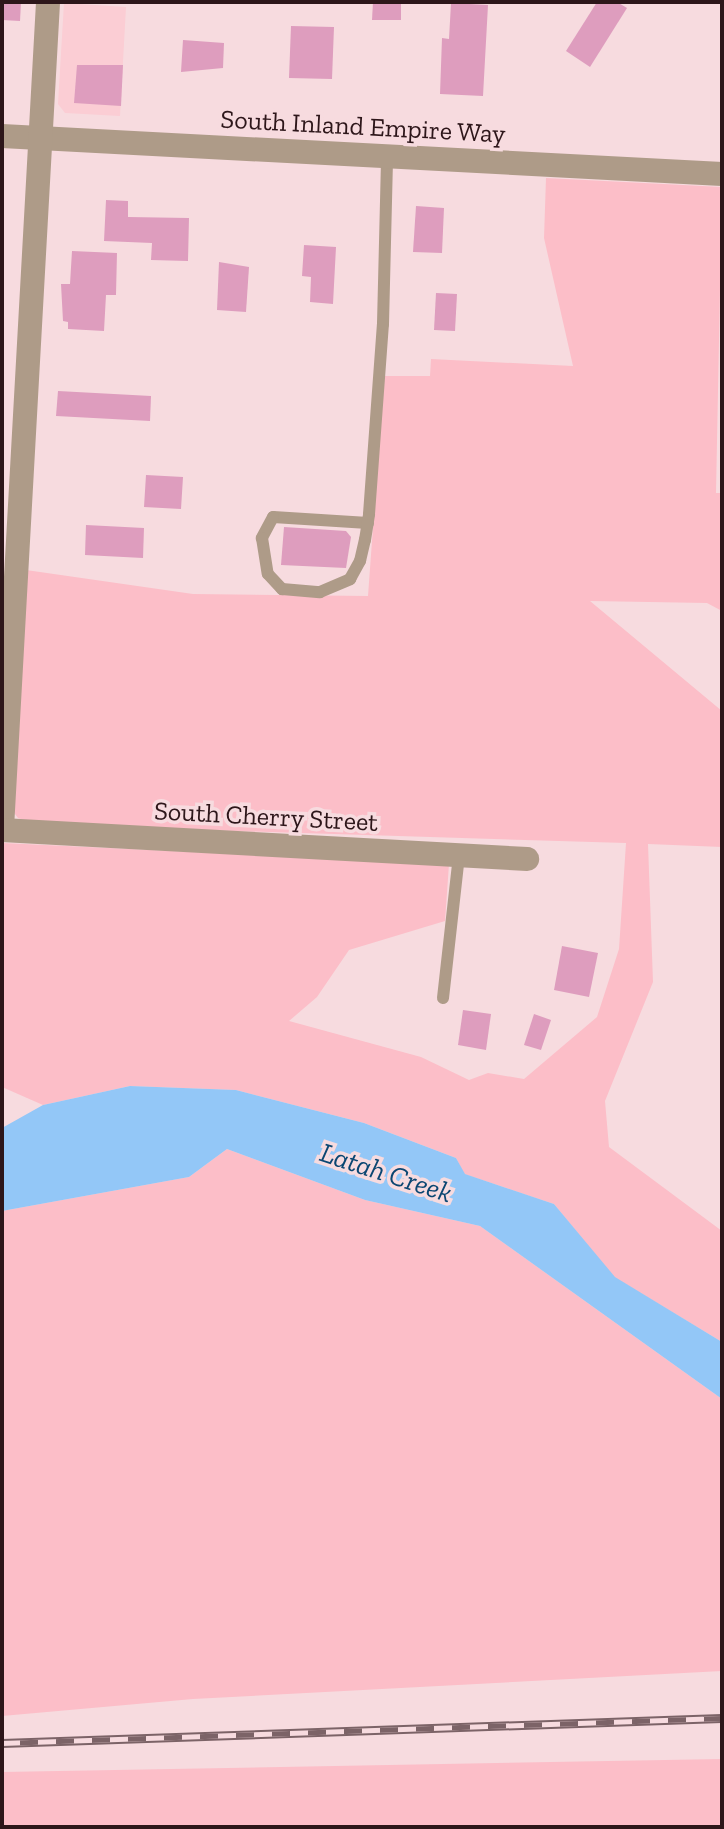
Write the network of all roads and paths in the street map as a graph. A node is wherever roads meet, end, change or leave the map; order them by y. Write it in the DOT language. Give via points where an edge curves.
graph roads {
  1 [pos="48,2"];
  2 [pos="2,136"];
  3 [pos="36,138"];
  4 [pos="387,157"];
  5 [pos="722,174"];
  6 [pos="368,523"];
  7 [pos="2,829"];
  8 [pos="459,856"];
  9 [pos="527,859"];
  10 [pos="443,998"];
  1 -- 3 [label="street"];
  2 -- 3 [label="street, South Inland Empire Way"];
  3 -- 4 [label="street, South Inland Empire Way"];
  3 -- 7 [label="street"];
  4 -- 5 [label="street, South Inland Empire Way"];
  4 -- 6 [label="lane" via="383,324"];
  6 -- 6 [label="lane" via="360,561 342,585 295,593 282,589 268,574 262,538 273,517"];
  7 -- 8 [label="street, South Cherry Street"];
  8 -- 9 [label="street, South Cherry Street"];
  8 -- 10 [label="lane"];
}
